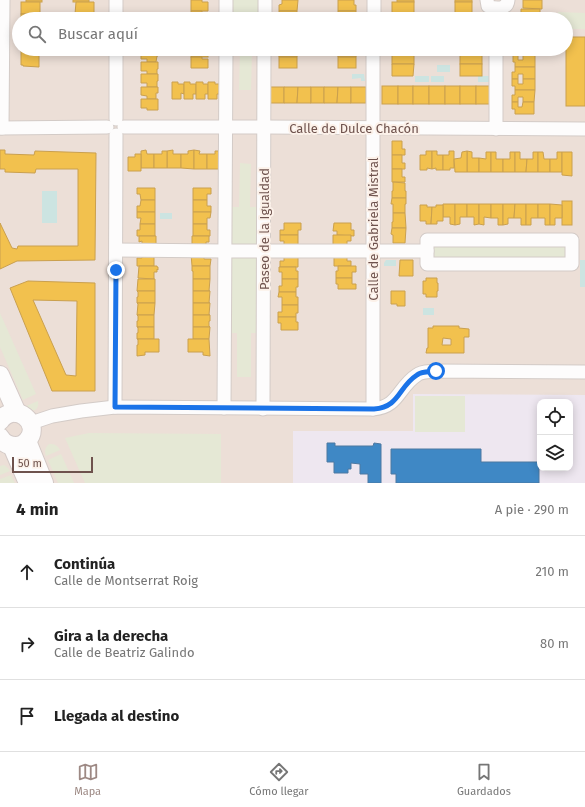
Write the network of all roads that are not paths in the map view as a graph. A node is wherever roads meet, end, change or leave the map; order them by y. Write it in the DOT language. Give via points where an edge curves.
graph roads {
  1 [pos="3,0"];
  2 [pos="116,0"];
  3 [pos="226,0"];
  4 [pos="265,0"];
  5 [pos="374,0"];
  6 [pos="508,0"];
  7 [pos="493,9"];
  8 [pos="116,12"];
  9 [pos="226,12"];
  10 [pos="265,12"];
  11 [pos="374,12"];
  12 [pos="116,56"];
  13 [pos="226,56"];
  14 [pos="264,56"];
  15 [pos="373,56"];
  16 [pos="496,56"];
  17 [pos="116,127"];
  18 [pos="226,127"];
  19 [pos="264,127"];
  20 [pos="1,128"];
  21 [pos="372,128"];
  22 [pos="496,129"];
  23 [pos="585,129"];
  24 [pos="116,250"];
  25 [pos="225,251"];
  26 [pos="264,251"];
  27 [pos="373,251"];
  28 [pos="427,251"];
  29 [pos="585,372"];
  30 [pos="0,375"];
  31 [pos="115,407"];
  32 [pos="224,408"];
  33 [pos="263,409"];
  34 [pos="374,409"];
  35 [pos="24,418"];
  36 [pos="0,421"];
  37 [pos="13,441"];
  38 [pos="28,483"];
  39 [pos="44,483"];
  1 -- 20 [label="street"];
  2 -- 8 [label="street"];
  3 -- 9 [label="street"];
  4 -- 10 [label="street"];
  5 -- 11 [label="street"];
  6 -- 7 [label="street" via="506,6"];
  12 -- 17 [label="street"];
  13 -- 18 [label="street"];
  14 -- 19 [label="street, Paseo de la Igualdad"];
  15 -- 21 [label="street, Calle de Gabriela Mistral"];
  16 -- 22 [label="street"];
  17 -- 18 [label="street, Calle de Dulce Chacón"];
  17 -- 20 [label="street, Calle de Dulce Chacón"];
  17 -- 24 [label="street"];
  18 -- 19 [label="street, Calle de Dulce Chacón"];
  18 -- 25 [label="street"];
  19 -- 21 [label="street, Calle de Dulce Chacón"];
  19 -- 26 [label="street, Paseo de la Igualdad"];
  21 -- 22 [label="street, Calle de Dulce Chacón"];
  21 -- 27 [label="street, Calle de Gabriela Mistral"];
  22 -- 23 [label="street, Calle de Dulce Chacón"];
  24 -- 25 [label="street"];
  24 -- 31 [label="street"];
  25 -- 26 [label="street"];
  25 -- 32 [label="street"];
  26 -- 27 [label="street"];
  26 -- 33 [label="street, Paseo de la Igualdad"];
  27 -- 28 [label="street"];
  27 -- 34 [label="street, Calle de Gabriela Mistral"];
  28 -- 28 [label="street" via="427,240 572,240 572,264 427,264"];
  29 -- 34 [label="street" via="419,373 389,405"];
  30 -- 35 [label="street"];
  31 -- 32 [label="street"];
  31 -- 35 [label="street"];
  32 -- 33 [label="street"];
  33 -- 34 [label="street"];
  35 -- 36 [label="street" via="9,413"];
  35 -- 37 [label="street" via="32,429 31,434"];
  37 -- 38 [label="street"];
  37 -- 39 [label="street"];
}
